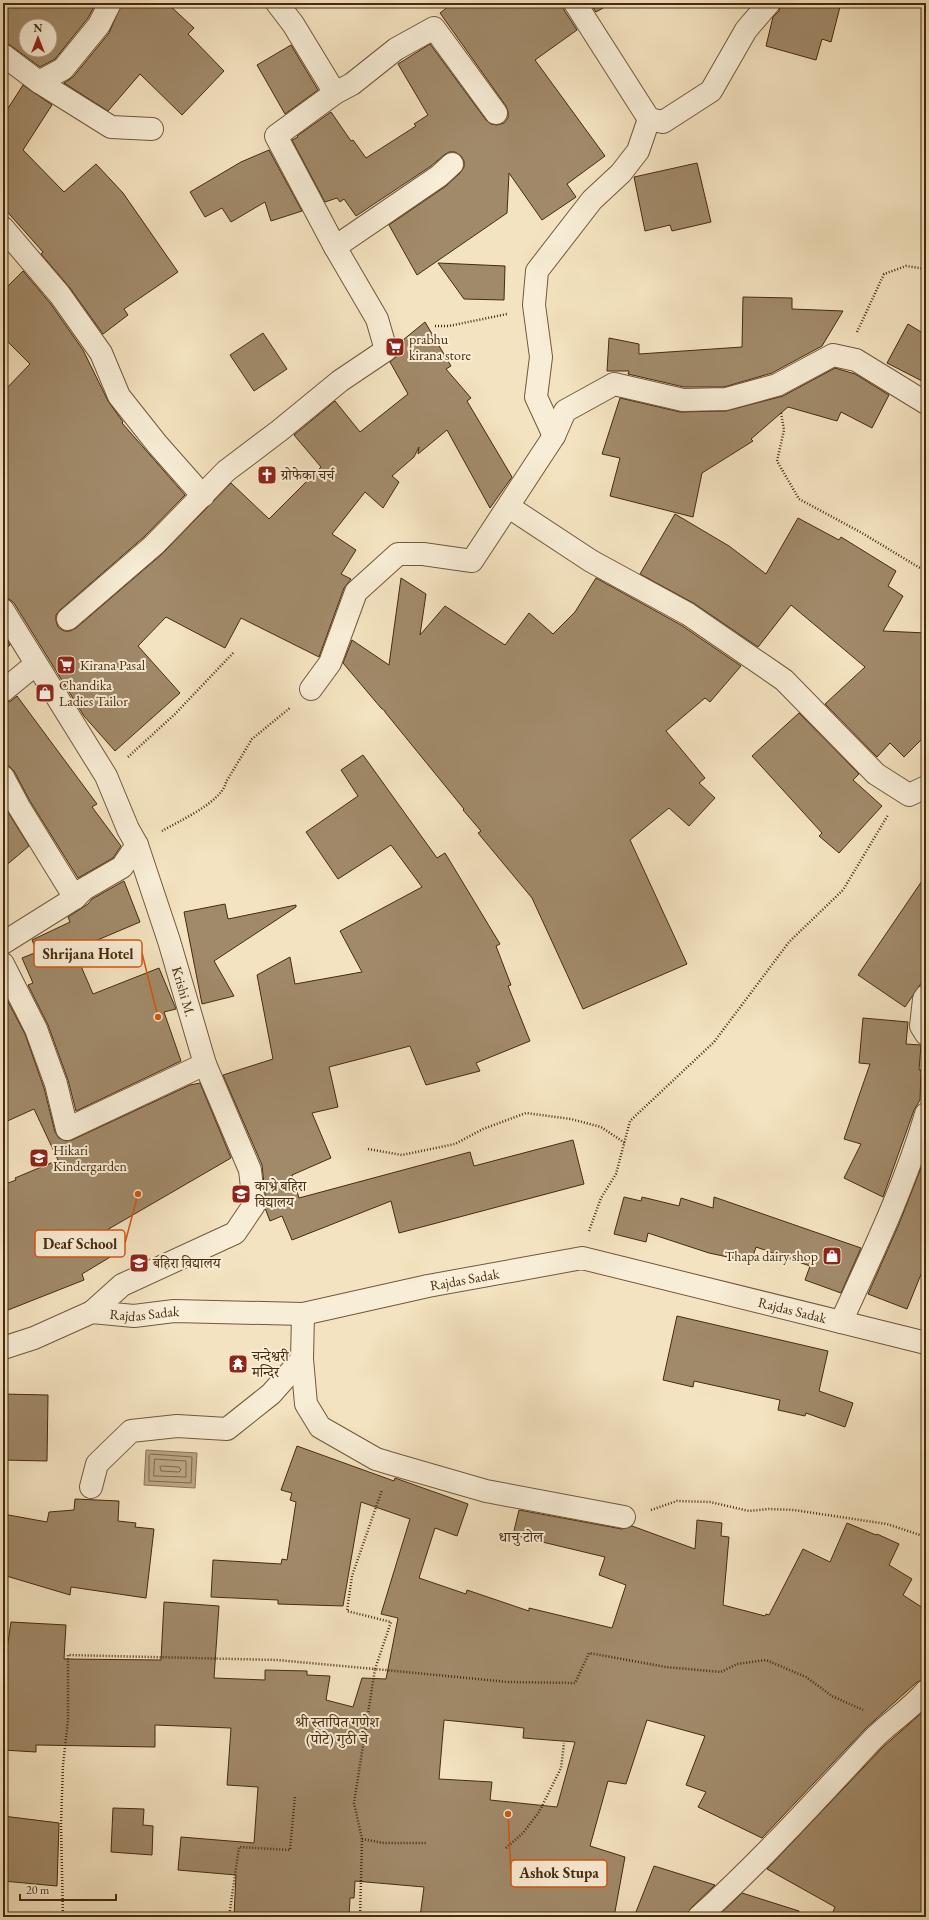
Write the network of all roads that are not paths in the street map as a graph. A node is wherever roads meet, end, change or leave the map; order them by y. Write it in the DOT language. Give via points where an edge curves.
graph roads {
  1 [pos="110,3"];
  2 [pos="277,3"];
  3 [pos="575,3"];
  4 [pos="769,3"];
  5 [pos="3,55"];
  6 [pos="39,82"];
  7 [pos="335,93"];
  8 [pos="496,114"];
  9 [pos="649,119"];
  10 [pos="152,130"];
  11 [pos="452,164"];
  12 [pos="3,228"];
  13 [pos="335,247"];
  14 [pos="926,403"];
  15 [pos="554,436"];
  16 [pos="203,496"];
  17 [pos="509,506"];
  18 [pos="3,610"];
  19 [pos="68,619"];
  20 [pos="36,664"];
  21 [pos="311,689"];
  22 [pos="3,691"];
  23 [pos="3,777"];
  24 [pos="917,791"];
  25 [pos="137,845"];
  26 [pos="75,898"];
  27 [pos="3,943"];
  28 [pos="3,964"];
  29 [pos="926,996"];
  30 [pos="926,1034"];
  31 [pos="206,1064"];
  32 [pos="926,1114"];
  33 [pos="92,1312"];
  34 [pos="303,1314"];
  35 [pos="841,1322"];
  36 [pos="926,1343"];
  37 [pos="3,1348"];
  38 [pos="302,1359"];
  39 [pos="91,1487"];
  40 [pos="624,1517"];
  41 [pos="926,1691"];
  42 [pos="699,1917"];
  1 -- 6 [label="street" via="99,25 63,69"];
  2 -- 7 [label="street" via="293,24"];
  3 -- 9 [label="street"];
  4 -- 9 [label="street" via="746,30 711,91 663,122"];
  5 -- 6 [label="street"];
  6 -- 10 [label="street" via="111,127"];
  7 -- 8 [label="street" via="352,84 396,49 434,28"];
  7 -- 13 [label="street" via="276,136"];
  9 -- 15 [label="street" via="638,151 621,173 592,200 536,271 534,305 541,357 536,397"];
  11 -- 13 [label="street" via="439,176"];
  12 -- 16 [label="street" via="60,295 96,346 119,396"];
  13 -- 16 [label="street" via="377,319 386,350 340,381 226,471"];
  14 -- 15 [label="street" via="856,360 833,355 777,385 726,399 683,400 614,384 565,411"];
  15 -- 17 [label="street"];
  16 -- 19 [label="street" via="154,545"];
  17 -- 21 [label="street" via="472,561 423,554 398,554 356,592 330,663"];
  17 -- 24 [label="street" via="591,561 688,614 784,680 876,774"];
  18 -- 20 [label="street, Krishi M."];
  20 -- 22 [label="street"];
  20 -- 25 [label="street, Krishi M." via="106,776"];
  23 -- 26 [label="street"];
  25 -- 26 [label="street" via="122,867 84,889"];
  25 -- 31 [label="street, Krishi M."];
  26 -- 27 [label="street"];
  28 -- 31 [label="street" via="36,1029 56,1084 67,1129"];
  29 -- 30 [label="street" via="921,1026"];
  31 -- 33 [label="street, Krishi M." via="250,1170 254,1205 235,1233 122,1284"];
  32 -- 35 [label="street" via="912,1159"];
  33 -- 34 [label="street, Rajdas Sadak" via="134,1316 174,1311"];
  33 -- 37 [label="street, Rajdas Sadak" via="34,1338"];
  34 -- 35 [label="street, Rajdas Sadak" via="428,1286 582,1258"];
  34 -- 38 [label="street"];
  35 -- 36 [label="street, Rajdas Sadak"];
  38 -- 39 [label="street" via="271,1394 227,1429 176,1426 131,1431 97,1464"];
  38 -- 40 [label="street" via="306,1404 320,1427 376,1459 486,1491"];
  41 -- 42 [label="street" via="917,1702 888,1724 801,1816"];
}
